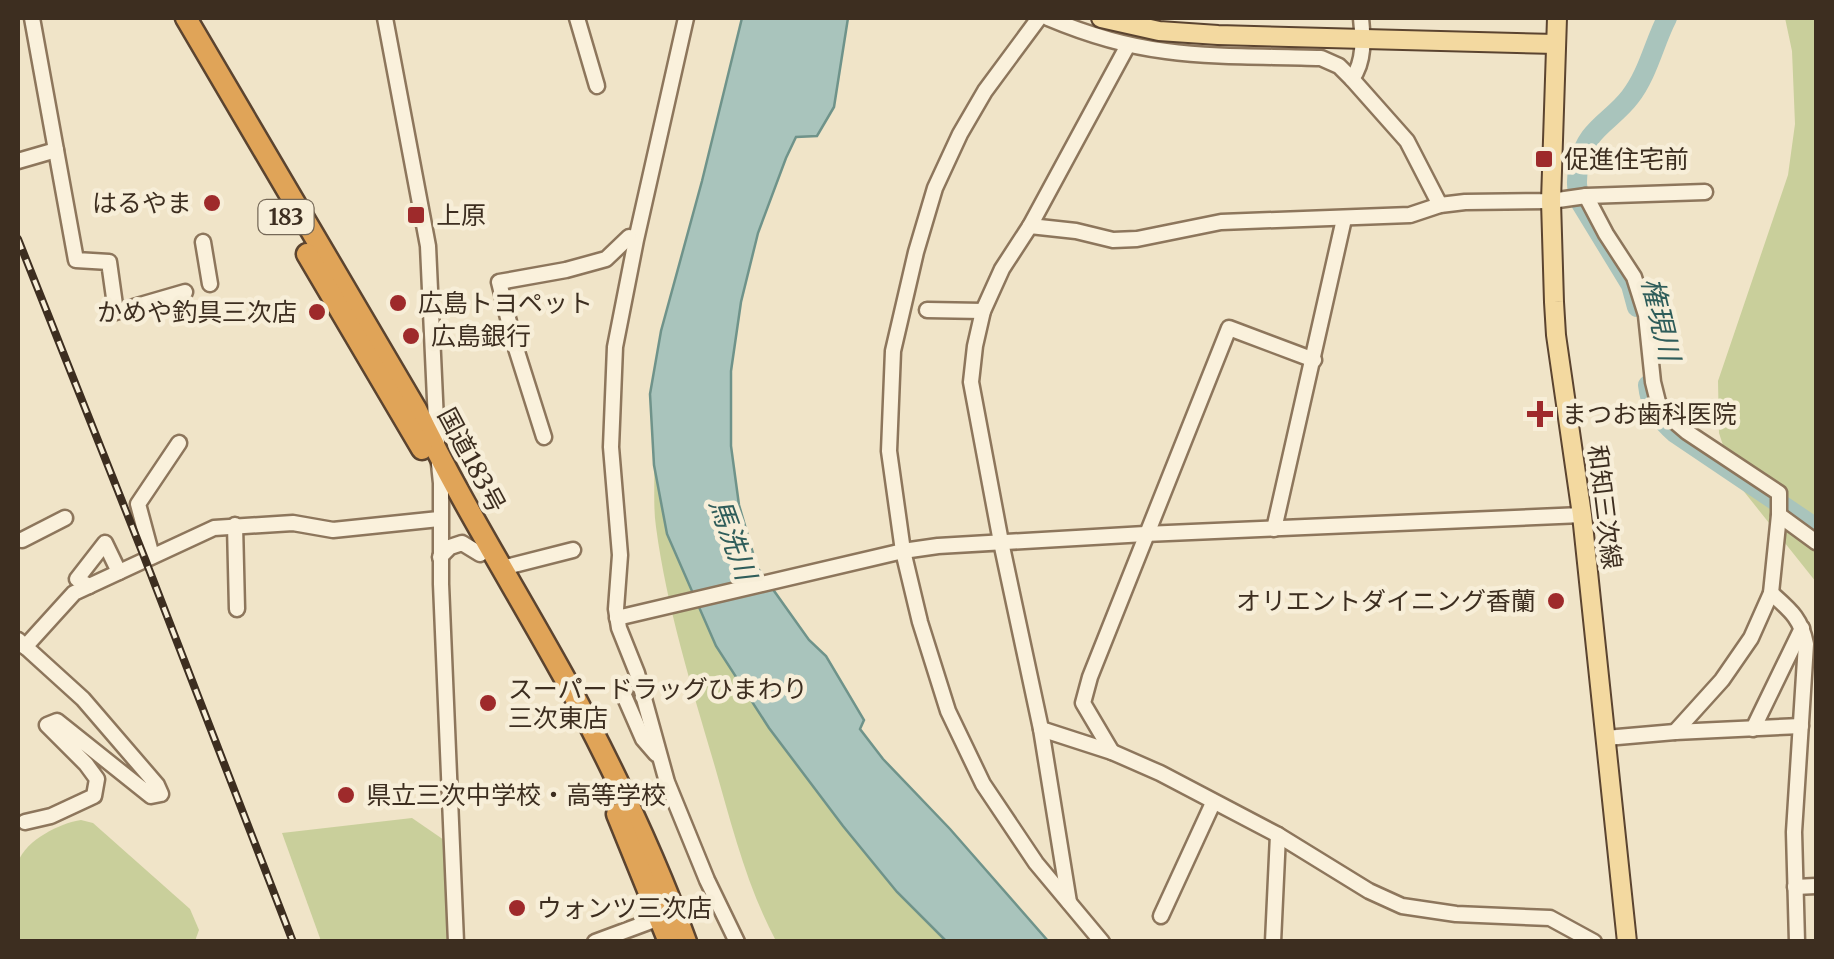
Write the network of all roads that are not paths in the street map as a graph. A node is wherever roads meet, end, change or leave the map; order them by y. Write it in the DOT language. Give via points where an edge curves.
graph roads {
  1 [pos="32,18"];
  2 [pos="170,18"];
  3 [pos="186,18"];
  4 [pos="385,18"];
  5 [pos="577,18"];
  6 [pos="686,18"];
  7 [pos="1039,18"];
  8 [pos="1048,18"];
  9 [pos="1101,18"];
  10 [pos="1361,18"];
  11 [pos="1556,18"];
  12 [pos="1362,38"];
  13 [pos="1128,44"];
  14 [pos="1556,44"];
  15 [pos="1352,79"];
  16 [pos="597,86"];
  17 [pos="56,150"];
  18 [pos="18,162"];
  19 [pos="1705,192"];
  20 [pos="1571,198"];
  21 [pos="1440,204"];
  22 [pos="1344,219"];
  23 [pos="1030,226"];
  24 [pos="629,237"];
  25 [pos="202,242"];
  26 [pos="210,284"];
  27 [pos="185,292"];
  28 [pos="927,310"];
  29 [pos="983,311"];
  30 [pos="1314,360"];
  31 [pos="435,395"];
  32 [pos="410,398"];
  33 [pos="544,437"];
  34 [pos="179,443"];
  35 [pos="438,454"];
  36 [pos="441,483"];
  37 [pos="1779,512"];
  38 [pos="1582,515"];
  39 [pos="65,518"];
  40 [pos="439,519"];
  41 [pos="235,526"];
  42 [pos="1274,529"];
  43 [pos="1146,534"];
  44 [pos="22,540"];
  45 [pos="1001,542"];
  46 [pos="1816,542"];
  47 [pos="573,550"];
  48 [pos="480,554"];
  49 [pos="895,554"];
  50 [pos="152,556"];
  51 [pos="440,558"];
  52 [pos="502,568"];
  53 [pos="118,572"];
  54 [pos="89,586"];
  55 [pos="1771,594"];
  56 [pos="237,608"];
  57 [pos="617,618"];
  58 [pos="1802,627"];
  59 [pos="21,644"];
  60 [pos="622,691"];
  61 [pos="1802,726"];
  62 [pos="1041,728"];
  63 [pos="1753,729"];
  64 [pos="1675,732"];
  65 [pos="1606,738"];
  66 [pos="1112,752"];
  67 [pos="660,758"];
  68 [pos="1214,803"];
  69 [pos="25,822"];
  70 [pos="1278,836"];
  71 [pos="1816,886"];
  72 [pos="1795,888"];
  73 [pos="1070,905"];
  74 [pos="668,915"];
  75 [pos="1162,916"];
  76 [pos="456,942"];
  77 [pos="596,942"];
  78 [pos="669,942"];
  79 [pos="686,942"];
  80 [pos="737,942"];
  81 [pos="1102,942"];
  82 [pos="1272,942"];
  83 [pos="1594,942"];
  84 [pos="1627,942"];
  85 [pos="1797,942"];
  1 -- 17 [label="street"];
  2 -- 36 [label="highway, 国道183号 / 183"];
  3 -- 32 [label="highway, 国道183号 / 183"];
  4 -- 31 [label="street" via="428,246"];
  5 -- 16 [label="street"];
  6 -- 57 [label="street" via="614,347 610,447 620,555"];
  7 -- 49 [label="street" via="960,134 916,252 892,351"];
  8 -- 13 [label="street"];
  9 -- 12 [label="main road" via="1159,32"];
  10 -- 12 [label="street"];
  11 -- 14 [label="main road, 和知三次線"];
  12 -- 14 [label="main road"];
  12 -- 15 [label="street"];
  13 -- 15 [label="street" via="1169,52 1321,58"];
  13 -- 23 [label="street"];
  14 -- 20 [label="main road, 和知三次線"];
  15 -- 21 [label="street" via="1407,141"];
  17 -- 18 [label="street"];
  17 -- 27 [label="street" via="76,260 109,262 116,312"];
  19 -- 20 [label="street"];
  20 -- 21 [label="street"];
  20 -- 37 [label="street" via="1634,277 1658,402 1687,432 1778,493"];
  20 -- 38 [label="main road, 和知三次線" via="1556,335"];
  21 -- 22 [label="street" via="1410,216"];
  22 -- 23 [label="street" via="1222,222 1113,240"];
  22 -- 30 [label="street"];
  23 -- 29 [label="street"];
  24 -- 33 [label="street" via="606,259 499,282"];
  25 -- 26 [label="street"];
  28 -- 29 [label="street"];
  29 -- 45 [label="street" via="972,382"];
  30 -- 42 [label="street"];
  30 -- 43 [label="street" via="1230,328"];
  31 -- 32 [label="street"];
  31 -- 35 [label="street"];
  32 -- 35 [label="highway, 国道183号 / 183"];
  34 -- 50 [label="street" via="138,504"];
  35 -- 36 [label="street"];
  35 -- 52 [label="highway, 国道183号 / 183"];
  36 -- 40 [label="street"];
  36 -- 48 [label="highway, 国道183号 / 183"];
  37 -- 46 [label="street"];
  37 -- 55 [label="street"];
  38 -- 42 [label="street"];
  38 -- 65 [label="main road, 和知三次線"];
  39 -- 44 [label="street"];
  40 -- 41 [label="street" via="333,530 293,523"];
  40 -- 51 [label="street"];
  41 -- 50 [label="street" via="214,528"];
  41 -- 56 [label="street"];
  42 -- 43 [label="street"];
  43 -- 45 [label="street"];
  43 -- 66 [label="street" via="1083,703"];
  45 -- 49 [label="street"];
  45 -- 62 [label="street"];
  47 -- 52 [label="street"];
  48 -- 51 [label="street" via="462,543"];
  48 -- 74 [label="highway, 国道183号 / 183"];
  49 -- 57 [label="street"];
  49 -- 73 [label="street" via="948,711 984,784"];
  50 -- 53 [label="street"];
  51 -- 76 [label="street"];
  52 -- 74 [label="highway, 国道183号 / 183" via="625,800"];
  53 -- 54 [label="street"];
  53 -- 54 [label="street" via="105,544 78,579"];
  54 -- 59 [label="street"];
  55 -- 58 [label="street"];
  55 -- 64 [label="street" via="1722,680"];
  57 -- 67 [label="street"];
  58 -- 61 [label="street"];
  58 -- 63 [label="street"];
  59 -- 69 [label="street" via="83,699 161,794 151,796 57,721 46,724 97,779 94,796"];
  60 -- 67 [label="street" via="643,739"];
  61 -- 63 [label="street"];
  61 -- 72 [label="street"];
  62 -- 66 [label="street"];
  62 -- 73 [label="street"];
  63 -- 64 [label="street"];
  64 -- 65 [label="street"];
  65 -- 84 [label="main road, 和知三次線"];
  66 -- 68 [label="street"];
  67 -- 80 [label="street"];
  68 -- 70 [label="street"];
  68 -- 75 [label="street"];
  70 -- 82 [label="street"];
  70 -- 83 [label="street" via="1402,906 1550,918"];
  71 -- 72 [label="street"];
  72 -- 85 [label="street"];
  73 -- 81 [label="street"];
  74 -- 77 [label="street"];
  74 -- 78 [label="highway, 国道183号 / 183"];
  74 -- 79 [label="highway, 国道183号 / 183"];
}
